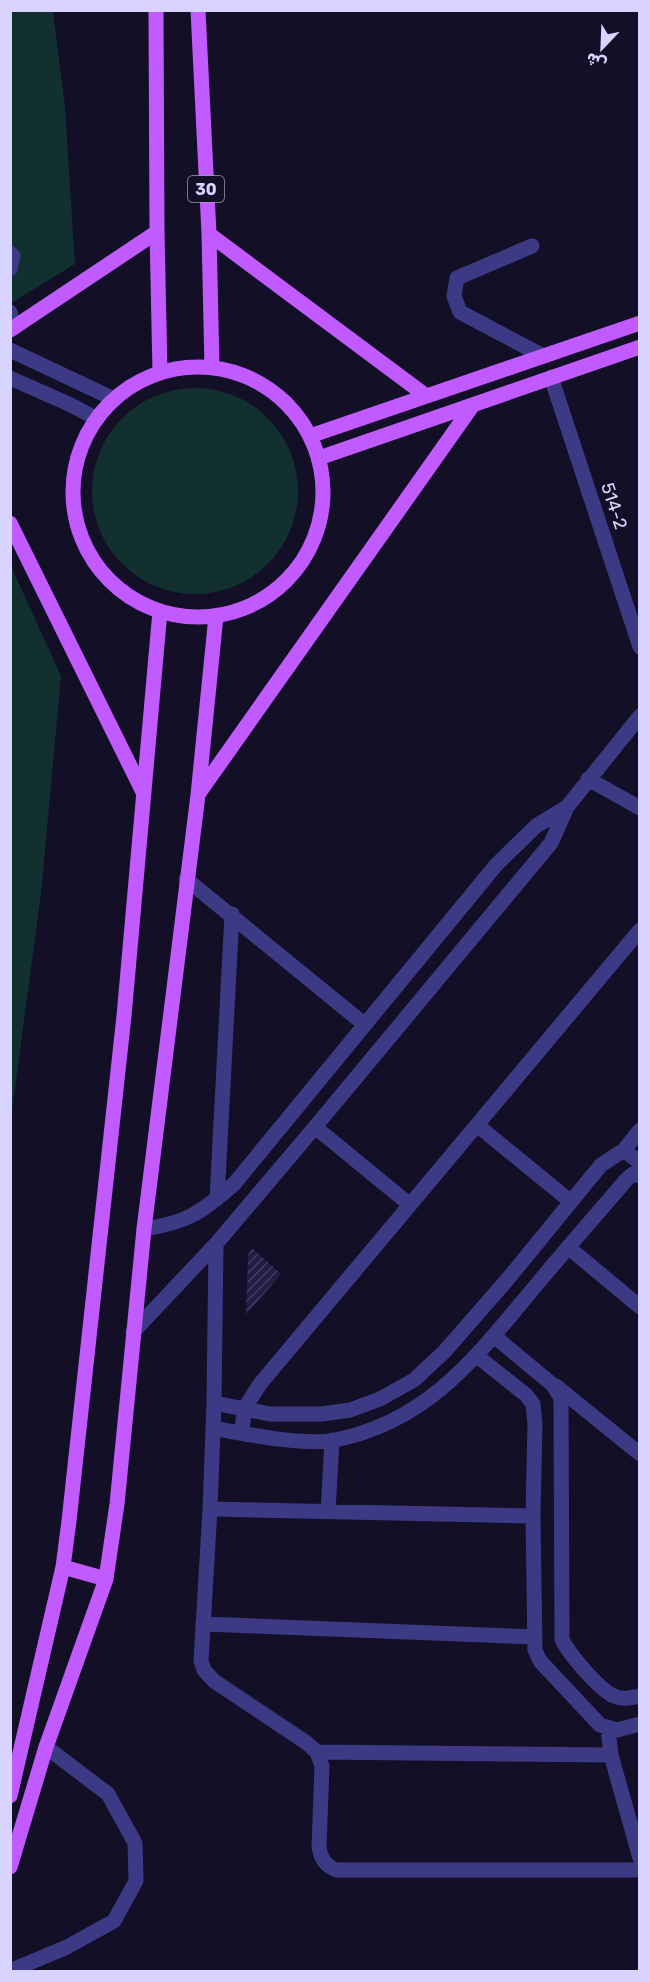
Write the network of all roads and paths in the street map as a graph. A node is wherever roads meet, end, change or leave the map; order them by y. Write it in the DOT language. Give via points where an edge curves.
graph roads {
  1 [pos="156,10"];
  2 [pos="198,10"];
  3 [pos="157,232"];
  4 [pos="209,234"];
  5 [pos="532,246"];
  6 [pos="10,253"];
  7 [pos="10,269"];
  8 [pos="10,312"];
  9 [pos="639,323"];
  10 [pos="12,329"];
  11 [pos="639,346"];
  12 [pos="10,350"];
  13 [pos="543,356"];
  14 [pos="212,368"];
  15 [pos="160,373"];
  16 [pos="551,377"];
  17 [pos="10,378"];
  18 [pos="425,395"];
  19 [pos="114,399"];
  20 [pos="473,405"];
  21 [pos="97,418"];
  22 [pos="310,436"];
  23 [pos="319,458"];
  24 [pos="10,523"];
  25 [pos="160,611"];
  26 [pos="216,616"];
  27 [pos="639,647"];
  28 [pos="639,716"];
  29 [pos="588,779"];
  30 [pos="143,793"];
  31 [pos="198,795"];
  32 [pos="567,807"];
  33 [pos="639,808"];
  34 [pos="186,879"];
  35 [pos="232,914"];
  36 [pos="639,930"];
  37 [pos="364,1024"];
  38 [pos="477,1125"];
  39 [pos="315,1127"];
  40 [pos="639,1130"];
  41 [pos="624,1150"];
  42 [pos="639,1152"];
  43 [pos="639,1163"];
  44 [pos="639,1176"];
  45 [pos="217,1199"];
  46 [pos="570,1201"];
  47 [pos="409,1204"];
  48 [pos="144,1229"];
  49 [pos="216,1244"];
  50 [pos="568,1247"];
  51 [pos="639,1307"];
  52 [pos="133,1332"];
  53 [pos="494,1336"];
  54 [pos="508,1348"];
  55 [pos="477,1356"];
  56 [pos="492,1368"];
  57 [pos="553,1384"];
  58 [pos="214,1403"];
  59 [pos="243,1409"];
  60 [pos="213,1428"];
  61 [pos="242,1433"];
  62 [pos="332,1440"];
  63 [pos="639,1454"];
  64 [pos="210,1509"];
  65 [pos="328,1512"];
  66 [pos="533,1516"];
  67 [pos="63,1567"];
  68 [pos="106,1579"];
  69 [pos="203,1624"];
  70 [pos="534,1637"];
  71 [pos="639,1696"];
  72 [pos="639,1724"];
  73 [pos="608,1729"];
  74 [pos="46,1747"];
  75 [pos="317,1752"];
  76 [pos="611,1755"];
  77 [pos="10,1796"];
  78 [pos="638,1850"];
  79 [pos="10,1867"];
  80 [pos="639,1870"];
  81 [pos="10,1971"];
  1 -- 3 [label="main road"];
  2 -- 4 [label="main road, 30"];
  3 -- 10 [label="main road"];
  3 -- 15 [label="main road"];
  4 -- 14 [label="main road, 30"];
  4 -- 18 [label="main road"];
  5 -- 13 [label="street" via="457,278 454,296 460,312"];
  6 -- 7 [label="street"];
  8 -- 10 [label="street"];
  9 -- 13 [label="main road"];
  11 -- 16 [label="main road"];
  12 -- 19 [label="street"];
  13 -- 18 [label="main road"];
  14 -- 15 [label="main road"];
  14 -- 22 [label="main road" via="252,379 270,389 299,418"];
  15 -- 19 [label="main road"];
  16 -- 20 [label="main road"];
  16 -- 27 [label="street, 514-2"];
  17 -- 21 [label="street"];
  18 -- 22 [label="main road"];
  19 -- 21 [label="main road"];
  20 -- 23 [label="main road"];
  20 -- 31 [label="main road"];
  21 -- 25 [label="main road" via="86,435 74,472 79,530 92,557 110,580 125,593"];
  22 -- 23 [label="main road"];
  23 -- 26 [label="main road" via="323,500 317,531 303,560 290,577 256,603"];
  24 -- 30 [label="main road"];
  25 -- 26 [label="main road"];
  25 -- 30 [label="main road"];
  26 -- 31 [label="main road"];
  28 -- 29 [label="street"];
  29 -- 32 [label="street"];
  29 -- 33 [label="street"];
  30 -- 67 [label="main road" via="123,1027"];
  31 -- 34 [label="main road"];
  32 -- 37 [label="street" via="536,826 496,865"];
  32 -- 39 [label="street" via="551,843"];
  34 -- 35 [label="street"];
  34 -- 48 [label="main road"];
  35 -- 37 [label="street"];
  35 -- 45 [label="street"];
  36 -- 38 [label="street"];
  37 -- 45 [label="street" via="253,1163"];
  38 -- 46 [label="street"];
  38 -- 47 [label="street"];
  39 -- 47 [label="street"];
  39 -- 49 [label="street"];
  40 -- 41 [label="street"];
  41 -- 42 [label="street"];
  41 -- 43 [label="street"];
  41 -- 46 [label="street" via="601,1164"];
  44 -- 50 [label="street" via="633,1174 627,1179"];
  45 -- 48 [label="street" via="178,1222"];
  46 -- 59 [label="street" via="507,1280 414,1380 350,1410 296,1415"];
  47 -- 59 [label="street"];
  48 -- 52 [label="main road"];
  49 -- 52 [label="street"];
  49 -- 58 [label="street"];
  50 -- 51 [label="street"];
  50 -- 53 [label="street"];
  52 -- 68 [label="main road"];
  53 -- 54 [label="street"];
  53 -- 55 [label="street"];
  54 -- 56 [label="street"];
  54 -- 57 [label="street"];
  55 -- 56 [label="street"];
  55 -- 62 [label="street" via="444,1388 399,1418"];
  56 -- 66 [label="street" via="533,1404"];
  57 -- 63 [label="street"];
  57 -- 71 [label="street" via="561,1398 562,1411 562,1639 577,1661 611,1695"];
  58 -- 59 [label="street"];
  58 -- 60 [label="street"];
  59 -- 61 [label="street"];
  60 -- 61 [label="street"];
  60 -- 64 [label="street"];
  61 -- 62 [label="street"];
  62 -- 65 [label="street"];
  64 -- 65 [label="street"];
  64 -- 69 [label="street"];
  65 -- 66 [label="street"];
  66 -- 70 [label="street"];
  67 -- 68 [label="main road"];
  67 -- 77 [label="main road"];
  68 -- 74 [label="main road"];
  69 -- 70 [label="street"];
  69 -- 75 [label="street" via="200,1653 208,1676"];
  70 -- 73 [label="street" via="540,1661 593,1719"];
  72 -- 73 [label="street"];
  73 -- 76 [label="street"];
  74 -- 79 [label="main road"];
  74 -- 81 [label="street" via="108,1794 135,1843 136,1881 114,1921 67,1947"];
  75 -- 76 [label="street"];
  75 -- 80 [label="street" via="322,1766 319,1847 325,1863 336,1870"];
  76 -- 78 [label="street"];
}
